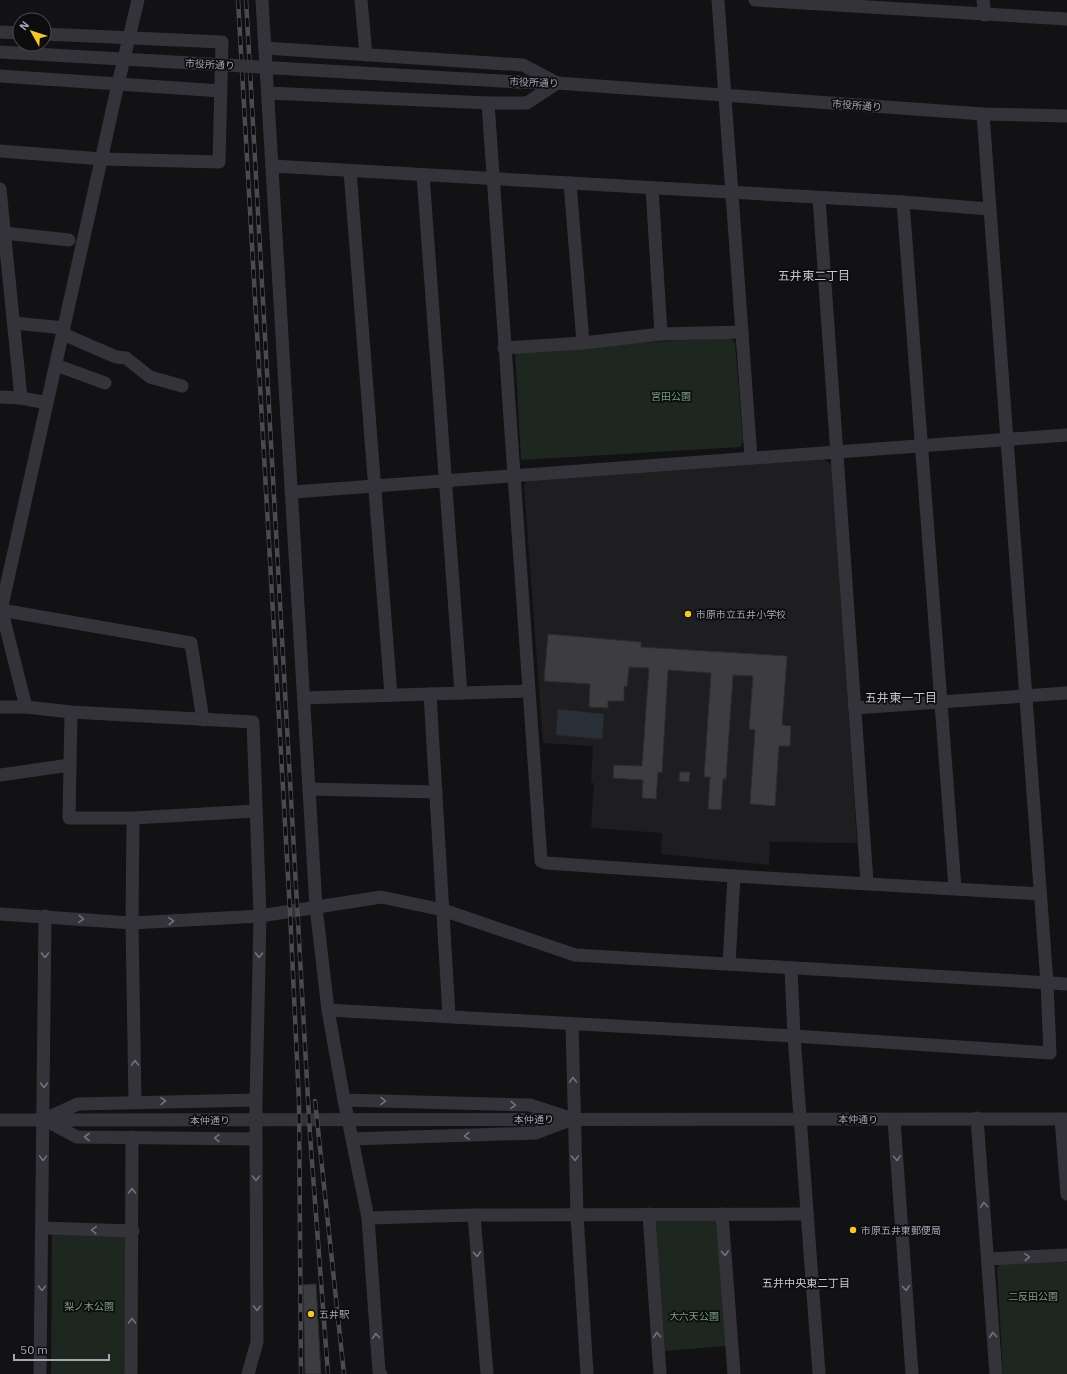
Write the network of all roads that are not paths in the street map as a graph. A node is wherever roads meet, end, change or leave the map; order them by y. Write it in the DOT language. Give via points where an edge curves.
graph roads {
  1 [pos="138,0"];
  2 [pos="262,0"];
  3 [pos="361,0"];
  4 [pos="718,0"];
  5 [pos="755,0"];
  6 [pos="984,0"];
  7 [pos="813,2"];
  8 [pos="902,5"];
  9 [pos="985,15"];
  10 [pos="1067,19"];
  11 [pos="0,32"];
  12 [pos="12,33"];
  13 [pos="52,34"];
  14 [pos="130,39"];
  15 [pos="265,48"];
  16 [pos="0,52"];
  17 [pos="366,55"];
  18 [pos="0,76"];
  19 [pos="557,83"];
  20 [pos="118,84"];
  21 [pos="222,91"];
  22 [pos="268,93"];
  23 [pos="725,95"];
  24 [pos="488,103"];
  25 [pos="983,114"];
  26 [pos="1067,116"];
  27 [pos="0,151"];
  28 [pos="102,159"];
  29 [pos="272,166"];
  30 [pos="350,171"];
  31 [pos="423,175"];
  32 [pos="492,179"];
  33 [pos="570,183"];
  34 [pos="652,188"];
  35 [pos="0,189"];
  36 [pos="732,193"];
  37 [pos="820,198"];
  38 [pos="903,202"];
  39 [pos="989,209"];
  40 [pos="4,233"];
  41 [pos="70,240"];
  42 [pos="14,323"];
  43 [pos="63,331"];
  44 [pos="742,332"];
  45 [pos="661,334"];
  46 [pos="583,343"];
  47 [pos="504,348"];
  48 [pos="56,365"];
  49 [pos="105,383"];
  50 [pos="182,386"];
  51 [pos="0,397"];
  52 [pos="21,398"];
  53 [pos="47,403"];
  54 [pos="1067,435"];
  55 [pos="1007,440"];
  56 [pos="921,447"];
  57 [pos="836,452"];
  58 [pos="751,458"];
  59 [pos="514,477"];
  60 [pos="444,481"];
  61 [pos="374,487"];
  62 [pos="292,492"];
  63 [pos="1,607"];
  64 [pos="529,691"];
  65 [pos="461,693"];
  66 [pos="1067,693"];
  67 [pos="430,694"];
  68 [pos="391,695"];
  69 [pos="1026,696"];
  70 [pos="304,698"];
  71 [pos="940,701"];
  72 [pos="26,706"];
  73 [pos="0,707"];
  74 [pos="855,708"];
  75 [pos="71,712"];
  76 [pos="204,720"];
  77 [pos="70,765"];
  78 [pos="0,775"];
  79 [pos="310,789"];
  80 [pos="436,792"];
  81 [pos="256,811"];
  82 [pos="133,818"];
  83 [pos="734,876"];
  84 [pos="867,882"];
  85 [pos="955,888"];
  86 [pos="1040,894"];
  87 [pos="316,907"];
  88 [pos="442,910"];
  89 [pos="0,914"];
  90 [pos="46,916"];
  91 [pos="260,916"];
  92 [pos="132,922"];
  93 [pos="729,964"];
  94 [pos="791,968"];
  95 [pos="1047,983"];
  96 [pos="1067,984"];
  97 [pos="328,1010"];
  98 [pos="449,1016"];
  99 [pos="572,1024"];
  100 [pos="794,1036"];
  101 [pos="256,1100"];
  102 [pos="344,1100"];
  103 [pos="135,1102"];
  104 [pos="978,1118"];
  105 [pos="44,1119"];
  106 [pos="573,1119"];
  107 [pos="800,1119"];
  108 [pos="1064,1119"];
  109 [pos="0,1120"];
  110 [pos="894,1120"];
  111 [pos="132,1137"];
  112 [pos="256,1139"];
  113 [pos="352,1139"];
  114 [pos="1067,1194"];
  115 [pos="649,1214"];
  116 [pos="722,1214"];
  117 [pos="807,1214"];
  118 [pos="474,1215"];
  119 [pos="577,1215"];
  120 [pos="368,1218"];
  121 [pos="43,1228"];
  122 [pos="133,1231"];
  123 [pos="1067,1255"];
  124 [pos="988,1259"];
  125 [pos="40,1374"];
  126 [pos="131,1374"];
  127 [pos="248,1374"];
  128 [pos="380,1374"];
  129 [pos="487,1374"];
  130 [pos="587,1374"];
  131 [pos="660,1374"];
  132 [pos="734,1374"];
  133 [pos="819,1374"];
  134 [pos="912,1374"];
  135 [pos="996,1374"];
  1 -- 14 [label="street"];
  2 -- 15 [label="street"];
  3 -- 17 [label="street"];
  4 -- 23 [label="street"];
  5 -- 7 [label="street"];
  6 -- 9 [label="street"];
  7 -- 8 [label="street"];
  8 -- 9 [label="street"];
  9 -- 10 [label="street"];
  11 -- 12 [label="street"];
  13 -- 14 [label="street"];
  14 -- 20 [label="street"];
  14 -- 21 [label="street" via="222,42"];
  15 -- 17 [label="street"];
  15 -- 22 [label="street"];
  16 -- 19 [label="street, 市役所通り, bridge"];
  17 -- 19 [label="street" via="523,65"];
  18 -- 20 [label="street"];
  19 -- 23 [label="street, 市役所通り"];
  19 -- 24 [label="street" via="527,103"];
  20 -- 21 [label="street"];
  20 -- 28 [label="street"];
  21 -- 28 [label="street" via="219,162"];
  22 -- 24 [label="street"];
  22 -- 29 [label="street"];
  23 -- 25 [label="street, 市役所通り"];
  23 -- 36 [label="street"];
  24 -- 32 [label="street"];
  25 -- 26 [label="street, 市役所通り"];
  25 -- 39 [label="street"];
  27 -- 28 [label="street"];
  28 -- 43 [label="street"];
  29 -- 30 [label="street"];
  29 -- 62 [label="street"];
  30 -- 31 [label="street"];
  30 -- 61 [label="street"];
  31 -- 32 [label="street"];
  31 -- 60 [label="street"];
  32 -- 33 [label="street"];
  32 -- 47 [label="street"];
  33 -- 34 [label="street"];
  33 -- 46 [label="street"];
  34 -- 36 [label="street"];
  34 -- 45 [label="street"];
  35 -- 40 [label="street"];
  36 -- 37 [label="street"];
  36 -- 44 [label="street"];
  37 -- 38 [label="street"];
  37 -- 57 [label="street"];
  38 -- 39 [label="street"];
  38 -- 56 [label="street"];
  39 -- 55 [label="street"];
  40 -- 41 [label="street"];
  40 -- 42 [label="street"];
  42 -- 43 [label="street"];
  42 -- 52 [label="street"];
  43 -- 48 [label="street"];
  43 -- 50 [label="street" via="116,356 126,358 150,377"];
  44 -- 45 [label="street"];
  44 -- 58 [label="street"];
  45 -- 46 [label="street"];
  46 -- 47 [label="street"];
  47 -- 59 [label="street"];
  48 -- 49 [label="street"];
  48 -- 53 [label="street"];
  51 -- 52 [label="street"];
  52 -- 53 [label="street"];
  53 -- 63 [label="street"];
  54 -- 55 [label="street"];
  55 -- 56 [label="street"];
  55 -- 69 [label="street"];
  56 -- 57 [label="street"];
  56 -- 71 [label="street"];
  57 -- 58 [label="street"];
  57 -- 74 [label="street"];
  58 -- 59 [label="street"];
  59 -- 60 [label="street"];
  59 -- 64 [label="street"];
  60 -- 61 [label="street"];
  60 -- 65 [label="street"];
  61 -- 62 [label="street"];
  61 -- 68 [label="street"];
  62 -- 70 [label="street"];
  63 -- 72 [label="street"];
  63 -- 76 [label="street" via="191,643"];
  64 -- 65 [label="street"];
  64 -- 83 [label="street" via="541,861"];
  65 -- 67 [label="street"];
  66 -- 69 [label="street"];
  67 -- 68 [label="street"];
  67 -- 80 [label="street"];
  68 -- 70 [label="street"];
  69 -- 71 [label="street"];
  69 -- 86 [label="street"];
  70 -- 79 [label="street"];
  71 -- 74 [label="street"];
  71 -- 85 [label="street"];
  72 -- 73 [label="street"];
  72 -- 75 [label="street"];
  74 -- 84 [label="street"];
  75 -- 76 [label="street"];
  75 -- 77 [label="street"];
  76 -- 81 [label="street" via="253,722"];
  77 -- 78 [label="street"];
  77 -- 82 [label="street" via="69,818"];
  79 -- 80 [label="street"];
  79 -- 87 [label="street"];
  80 -- 88 [label="street"];
  81 -- 82 [label="street"];
  81 -- 91 [label="street"];
  82 -- 92 [label="street"];
  83 -- 84 [label="street"];
  83 -- 93 [label="street"];
  84 -- 85 [label="street"];
  85 -- 86 [label="street"];
  86 -- 95 [label="street"];
  87 -- 88 [label="street" via="381,897"];
  87 -- 91 [label="street"];
  87 -- 97 [label="street"];
  88 -- 93 [label="street" via="575,955"];
  88 -- 98 [label="street"];
  89 -- 90 [label="street"];
  90 -- 92 [label="street, one-way"];
  90 -- 105 [label="street, one-way"];
  92 -- 91 [label="street, one-way"];
  91 -- 101 [label="street, one-way"];
  103 -- 92 [label="street, one-way"];
  93 -- 94 [label="street"];
  94 -- 95 [label="street"];
  94 -- 100 [label="street"];
  95 -- 96 [label="street"];
  95 -- 100 [label="street" via="1050,1054"];
  97 -- 98 [label="street"];
  97 -- 102 [label="street"];
  98 -- 99 [label="street"];
  99 -- 100 [label="street"];
  106 -- 99 [label="street, one-way"];
  100 -- 107 [label="street"];
  103 -- 101 [label="street, one-way"];
  101 -- 112 [label="street, bridge"];
  102 -- 106 [label="street, one-way" via="530,1105"];
  102 -- 113 [label="street, bridge"];
  103 -- 105 [label="street" via="78,1104"];
  104 -- 108 [label="street, 本仲通り"];
  104 -- 110 [label="street, 本仲通り"];
  124 -- 104 [label="street, one-way"];
  105 -- 106 [label="street, 本仲通り"];
  105 -- 109 [label="street, 本仲通り"];
  111 -- 105 [label="street, one-way" via="76,1137"];
  105 -- 121 [label="street, one-way"];
  106 -- 107 [label="street, 本仲通り"];
  106 -- 113 [label="street, one-way" via="536,1133"];
  106 -- 119 [label="street, one-way"];
  107 -- 110 [label="street, 本仲通り"];
  107 -- 117 [label="street"];
  108 -- 114 [label="street"];
  110 -- 134 [label="street, one-way"];
  112 -- 111 [label="street, one-way"];
  122 -- 111 [label="street, one-way"];
  112 -- 127 [label="street, one-way" via="257,1342"];
  113 -- 120 [label="street"];
  115 -- 116 [label="street"];
  115 -- 119 [label="street"];
  131 -- 115 [label="street, one-way"];
  116 -- 117 [label="street"];
  116 -- 132 [label="street, one-way"];
  117 -- 133 [label="street"];
  118 -- 119 [label="street"];
  118 -- 120 [label="street"];
  118 -- 129 [label="street, one-way"];
  119 -- 130 [label="street"];
  128 -- 120 [label="street, one-way"];
  122 -- 121 [label="street, one-way"];
  121 -- 125 [label="street, one-way"];
  126 -- 122 [label="street, one-way"];
  124 -- 123 [label="street, one-way"];
  135 -- 124 [label="street, one-way"];
}
